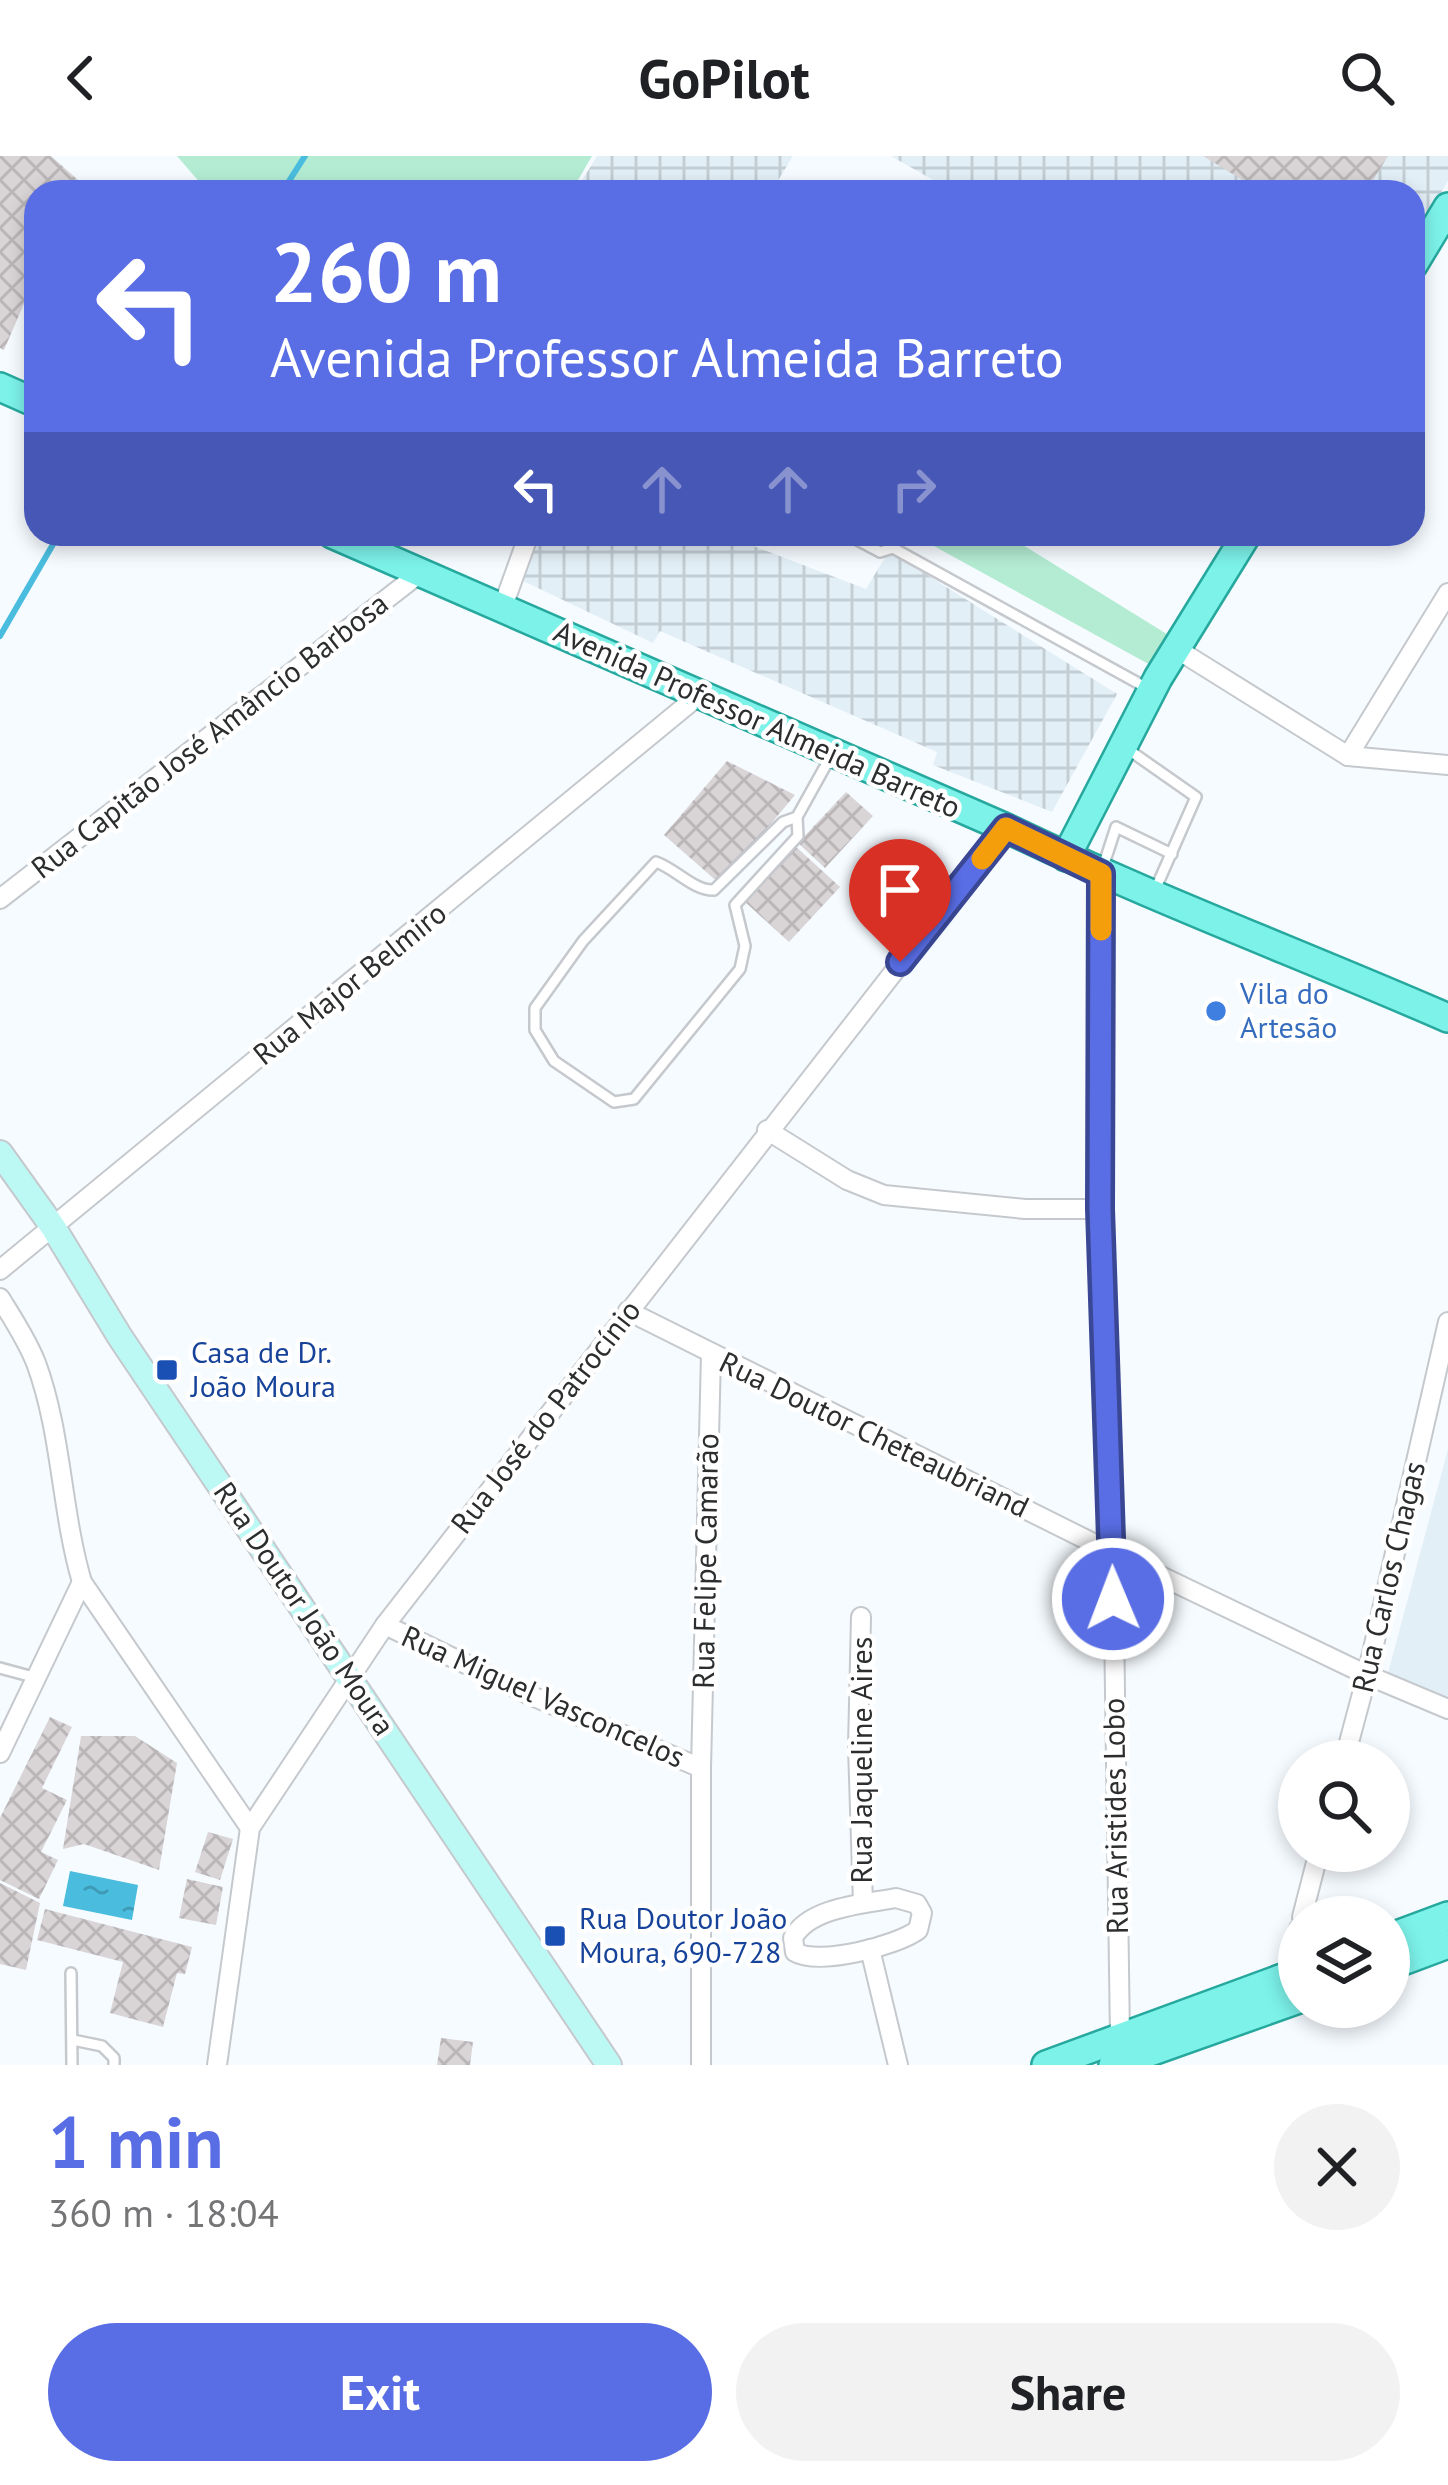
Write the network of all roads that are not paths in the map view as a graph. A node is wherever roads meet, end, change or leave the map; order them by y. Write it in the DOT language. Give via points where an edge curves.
graph roads {
  1 [pos="1448,208"];
  2 [pos="1425,245"];
  3 [pos="359,546"];
  4 [pos="526,546"];
  5 [pos="869,546"];
  6 [pos="1239,546"];
  7 [pos="420,573"];
  8 [pos="1448,593"];
  9 [pos="502,609"];
  10 [pos="1175,648"];
  11 [pos="1151,691"];
  12 [pos="698,696"];
  13 [pos="1123,746"];
  14 [pos="832,754"];
  15 [pos="1348,755"];
  16 [pos="1448,765"];
  17 [pos="797,818"];
  18 [pos="1006,828"];
  19 [pos="1172,854"];
  20 [pos="1066,857"];
  21 [pos="1101,874"];
  22 [pos="1153,894"];
  23 [pos="0,899"];
  24 [pos="1448,1018"];
  25 [pos="767,1130"];
  26 [pos="0,1153"];
  27 [pos="1100,1209"];
  28 [pos="53,1227"];
  29 [pos="0,1270"];
  30 [pos="0,1298"];
  31 [pos="628,1312"];
  32 [pos="1448,1322"];
  33 [pos="711,1354"];
  34 [pos="1113,1553"];
  35 [pos="82,1582"];
  36 [pos="860,1617"];
  37 [pos="385,1625"];
  38 [pos="0,1669"];
  39 [pos="1367,1675"];
  40 [pos="352,1677"];
  41 [pos="37,1678"];
  42 [pos="1448,1709"];
  43 [pos="1350,1740"];
  44 [pos="0,1753"];
  45 [pos="700,1768"];
  46 [pos="250,1828"];
  47 [pos="863,1904"];
  48 [pos="1448,1916"];
  49 [pos="1410,1930"];
  50 [pos="1448,1944"];
  51 [pos="870,1949"];
  52 [pos="1410,1958"];
  53 [pos="71,1973"];
  54 [pos="1278,1989"];
  55 [pos="74,2040"];
  56 [pos="1116,2052"];
  57 [pos="72,2065"];
  58 [pos="114,2065"];
  59 [pos="217,2065"];
  60 [pos="609,2065"];
  61 [pos="701,2065"];
  62 [pos="898,2065"];
  63 [pos="1046,2065"];
  1 -- 2 [label="main road"];
  3 -- 7 [label="main road, Avenida Professor Almeida Barreto"];
  4 -- 9 [label="street"];
  5 -- 11 [label="lane" via="893,548"];
  6 -- 10 [label="main road"];
  7 -- 9 [label="main road, Avenida Professor Almeida Barreto"];
  7 -- 23 [label="street, Rua Capitão José Amâncio Barbosa"];
  8 -- 15 [label="street"];
  9 -- 12 [label="main road, Avenida Professor Almeida Barreto"];
  10 -- 11 [label="main road"];
  10 -- 15 [label="street"];
  11 -- 13 [label="main road"];
  12 -- 14 [label="main road, Avenida Professor Almeida Barreto"];
  12 -- 28 [label="street, Rua Major Belmiro"];
  13 -- 19 [label="lane" via="1196,797"];
  13 -- 20 [label="main road"];
  14 -- 17 [label="lane"];
  14 -- 18 [label="main road, Avenida Professor Almeida Barreto"];
  15 -- 16 [label="street"];
  17 -- 17 [label="lane" via="783,822 715,890 656,862 635,882 535,1008 535,1030 554,1061 614,1102 634,1099 740,969 745,946 734,905 798,836"];
  18 -- 20 [label="main road, Avenida Professor Almeida Barreto"];
  18 -- 25 [label="street, Rua José do Patrocínio"];
  19 -- 21 [label="lane" via="1116,827"];
  19 -- 22 [label="lane"];
  20 -- 21 [label="main road, Avenida Professor Almeida Barreto"];
  21 -- 22 [label="main road, Avenida Professor Almeida Barreto"];
  21 -- 27 [label="street, Rua Aristides Lobo"];
  22 -- 24 [label="main road, Avenida Professor Almeida Barreto"];
  25 -- 27 [label="street" via="884,1196"];
  25 -- 31 [label="street, Rua José do Patrocínio"];
  26 -- 28 [label="main road, Rua Doutor João Moura"];
  27 -- 34 [label="street, Rua Aristides Lobo"];
  28 -- 29 [label="street, Rua Major Belmiro"];
  28 -- 40 [label="main road, Rua Doutor João Moura"];
  30 -- 35 [label="street" via="36,1364"];
  31 -- 33 [label="street, Rua Doutor Cheteaubriand"];
  31 -- 37 [label="street, Rua José do Patrocínio"];
  32 -- 39 [label="street, Rua Carlos Chagas"];
  33 -- 34 [label="street, Rua Doutor Cheteaubriand"];
  33 -- 45 [label="street, Rua Felipe Camarão"];
  34 -- 39 [label="street, Rua Doutor Cheteaubriand"];
  34 -- 56 [label="street, Rua Aristides Lobo"];
  35 -- 41 [label="street"];
  35 -- 46 [label="street"];
  36 -- 47 [label="street, Rua Jaqueline Aires"];
  37 -- 40 [label="street, Rua José do Patrocínio"];
  37 -- 45 [label="street, Rua Miguel Vasconcelos"];
  38 -- 41 [label="lane"];
  39 -- 42 [label="street, Rua Doutor Cheteaubriand"];
  39 -- 43 [label="street, Rua Carlos Chagas"];
  40 -- 46 [label="street, Rua José do Patrocínio"];
  40 -- 60 [label="main road, Rua Doutor João Moura"];
  41 -- 44 [label="street"];
  45 -- 61 [label="street, Rua Felipe Camarão"];
  46 -- 59 [label="street, Rua José do Patrocínio"];
  47 -- 51 [label="street, Rua Jaqueline Aires" via="896,1898 922,1913 909,1937"];
  47 -- 51 [label="street, Rua Jaqueline Aires" via="808,1921 793,1946 812,1959"];
  48 -- 49 [label="main road"];
  50 -- 52 [label="main road"];
  51 -- 62 [label="street"];
  53 -- 55 [label="lane"];
  54 -- 56 [label="main road"];
  55 -- 57 [label="lane"];
  55 -- 58 [label="lane" via="102,2045"];
  56 -- 63 [label="main road"];
}
